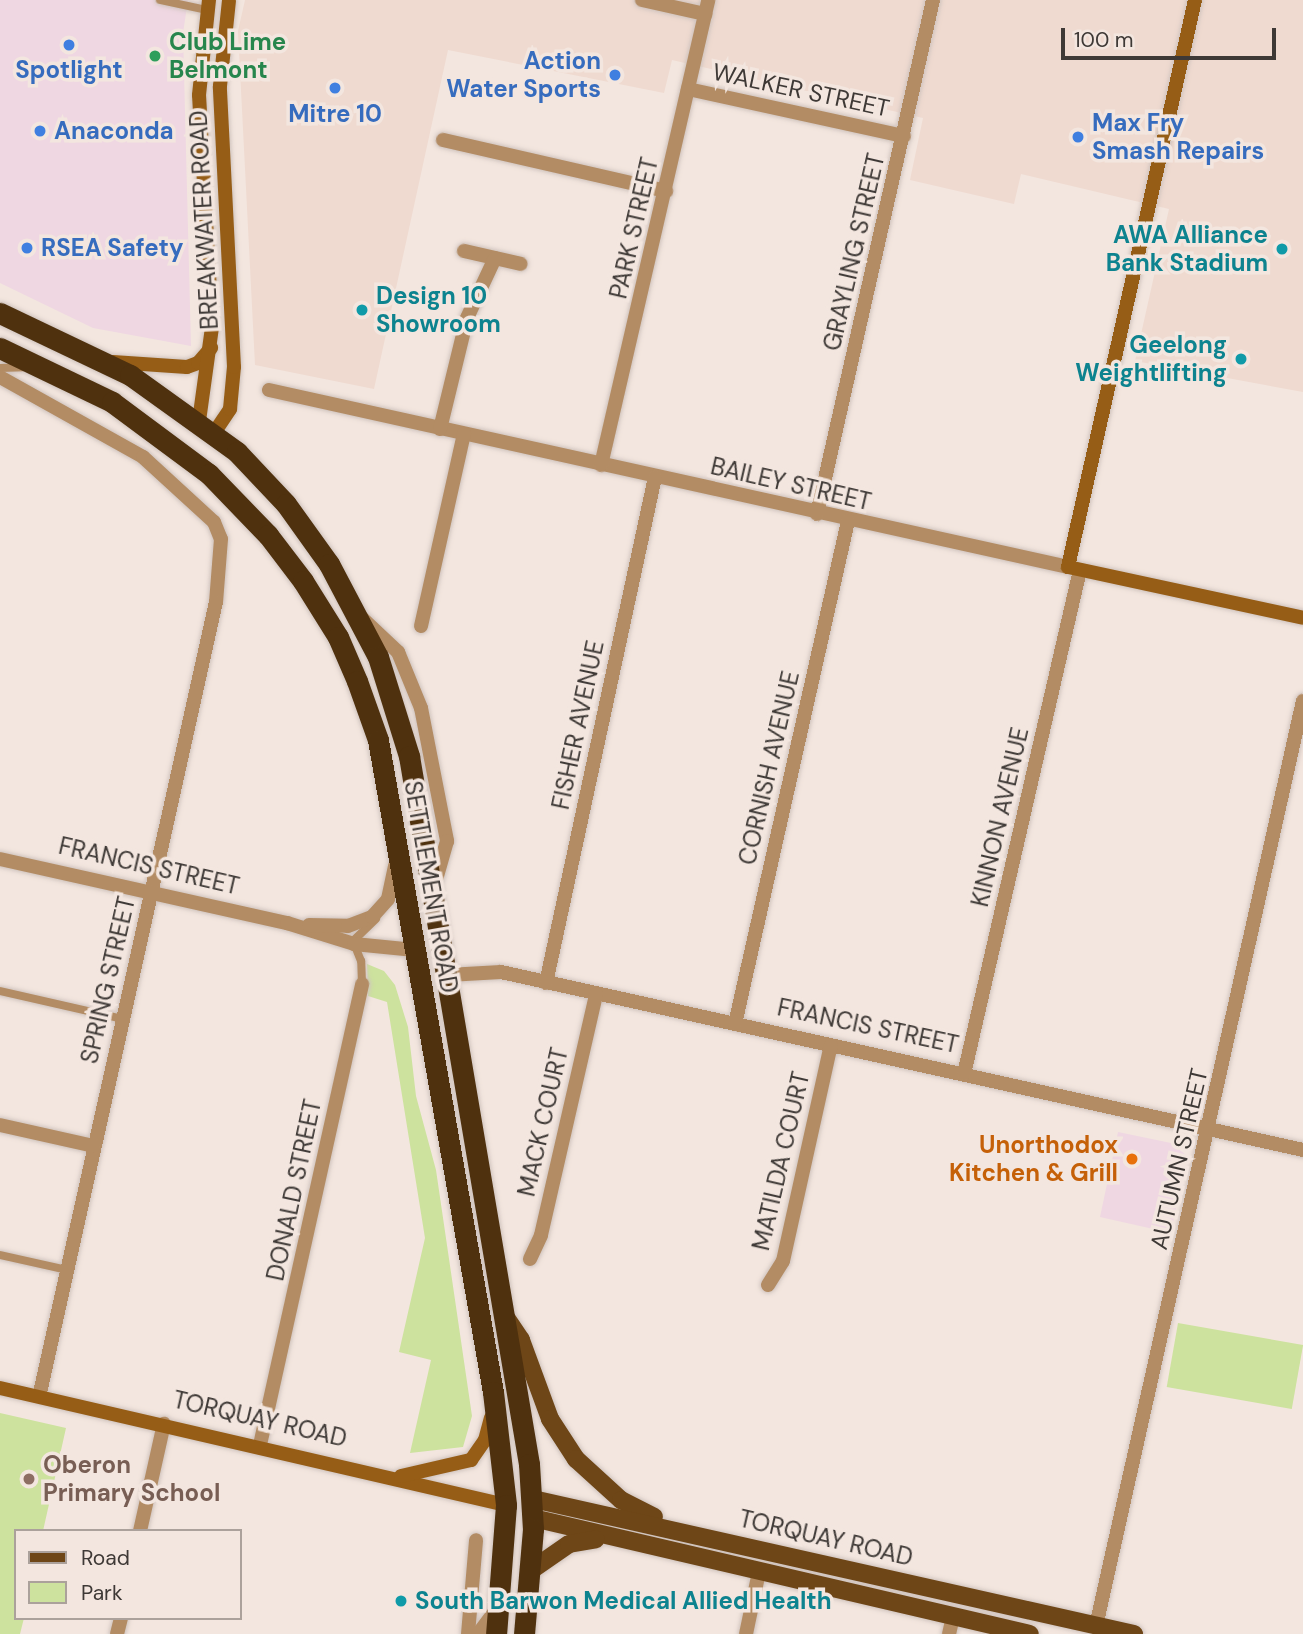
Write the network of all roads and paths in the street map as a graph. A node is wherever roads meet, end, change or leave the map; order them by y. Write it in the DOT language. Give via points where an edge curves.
graph roads {
  1 [pos="160,0"];
  2 [pos="229,0"];
  3 [pos="642,0"];
  4 [pos="933,0"];
  5 [pos="1195,0"];
  6 [pos="208,5"];
  7 [pos="706,7"];
  8 [pos="688,89"];
  9 [pos="904,136"];
  10 [pos="443,140"];
  11 [pos="666,191"];
  12 [pos="226,211"];
  13 [pos="206,212"];
  14 [pos="464,251"];
  15 [pos="495,258"];
  16 [pos="521,264"];
  17 [pos="0,313"];
  18 [pos="212,347"];
  19 [pos="0,348"];
  20 [pos="102,360"];
  21 [pos="41,366"];
  22 [pos="0,368"];
  23 [pos="0,377"];
  24 [pos="269,390"];
  25 [pos="206,427"];
  26 [pos="440,429"];
  27 [pos="464,434"];
  28 [pos="192,458"];
  29 [pos="601,465"];
  30 [pos="655,477"];
  31 [pos="817,514"];
  32 [pos="848,521"];
  33 [pos="1074,568"];
  34 [pos="1303,618"];
  35 [pos="421,626"];
  36 [pos="1303,701"];
  37 [pos="398,852"];
  38 [pos="0,859"];
  39 [pos="433,891"];
  40 [pos="151,893"];
  41 [pos="389,894"];
  42 [pos="287,923"];
  43 [pos="354,944"];
  44 [pos="415,950"];
  45 [pos="448,975"];
  46 [pos="421,981"];
  47 [pos="546,983"];
  48 [pos="362,984"];
  49 [pos="0,991"];
  50 [pos="596,994"];
  51 [pos="122,1019"];
  52 [pos="735,1024"];
  53 [pos="831,1045"];
  54 [pos="964,1074"];
  55 [pos="0,1125"];
  56 [pos="1209,1129"];
  57 [pos="94,1146"];
  58 [pos="1303,1150"];
  59 [pos="0,1255"];
  60 [pos="530,1259"];
  61 [pos="67,1270"];
  62 [pos="768,1285"];
  63 [pos="507,1319"];
  64 [pos="0,1388"];
  65 [pos="493,1392"];
  66 [pos="39,1396"];
  67 [pos="164,1424"];
  68 [pos="260,1445"];
  69 [pos="396,1477"];
  70 [pos="506,1506"];
  71 [pos="533,1508"];
  72 [pos="140,1529"];
  73 [pos="696,1534"];
  74 [pos="607,1538"];
  75 [pos="476,1540"];
  76 [pos="530,1572"];
  77 [pos="759,1572"];
  78 [pos="501,1602"];
  79 [pos="953,1616"];
  80 [pos="1096,1626"];
  81 [pos="468,1634"];
  82 [pos="478,1634"];
  83 [pos="496,1634"];
  84 [pos="524,1634"];
  85 [pos="746,1634"];
  86 [pos="949,1634"];
  87 [pos="1030,1634"];
  88 [pos="1134,1634"];
  1 -- 6 [label="lane"];
  2 -- 12 [label="street, BREAKWATER ROAD" via="220,75"];
  3 -- 7 [label="street"];
  4 -- 9 [label="street, GRAYLING STREET"];
  5 -- 33 [label="street"];
  6 -- 13 [label="street, BREAKWATER ROAD" via="199,82"];
  7 -- 8 [label="street, PARK STREET"];
  8 -- 9 [label="street, WALKER STREET"];
  8 -- 11 [label="street, PARK STREET"];
  9 -- 31 [label="street, GRAYLING STREET"];
  10 -- 11 [label="street"];
  11 -- 29 [label="street, PARK STREET"];
  12 -- 13 [label="street"];
  12 -- 25 [label="street, BREAKWATER ROAD" via="234,366 230,409"];
  13 -- 18 [label="street, BREAKWATER ROAD"];
  14 -- 15 [label="street"];
  15 -- 16 [label="street"];
  15 -- 26 [label="street" via="467,318"];
  17 -- 20 [label="highway, SETTLEMENT ROAD"];
  18 -- 20 [label="street" via="198,363 187,367"];
  18 -- 25 [label="street, BREAKWATER ROAD"];
  19 -- 21 [label="highway, SETTLEMENT ROAD"];
  20 -- 25 [label="highway, SETTLEMENT ROAD"];
  21 -- 22 [label="lane"];
  21 -- 28 [label="highway, SETTLEMENT ROAD" via="112,402"];
  23 -- 40 [label="street, SPRING STREET" via="118,440 159,469 219,529 216,602"];
  24 -- 26 [label="street, BAILEY STREET"];
  25 -- 28 [label="highway"];
  25 -- 39 [label="highway, SETTLEMENT ROAD" via="286,504 361,617 399,718"];
  26 -- 27 [label="street, BAILEY STREET"];
  27 -- 29 [label="street, BAILEY STREET"];
  27 -- 35 [label="street"];
  28 -- 37 [label="highway, SETTLEMENT ROAD" via="268,535 338,637 378,740"];
  29 -- 30 [label="street, BAILEY STREET"];
  30 -- 31 [label="street, BAILEY STREET"];
  30 -- 47 [label="street, FISHER AVENUE"];
  31 -- 32 [label="street, BAILEY STREET"];
  32 -- 33 [label="street, BAILEY STREET"];
  32 -- 52 [label="street, CORNISH AVENUE"];
  33 -- 34 [label="street, BAILEY STREET"];
  33 -- 54 [label="street, KINNON AVENUE"];
  36 -- 56 [label="street, AUTUMN STREET"];
  37 -- 41 [label="street, FRANCIS STREET"];
  37 -- 44 [label="highway, SETTLEMENT ROAD"];
  38 -- 40 [label="street, FRANCIS STREET"];
  39 -- 44 [label="highway"];
  39 -- 45 [label="highway, SETTLEMENT ROAD"];
  40 -- 42 [label="street, FRANCIS STREET"];
  40 -- 51 [label="street, SPRING STREET"];
  41 -- 42 [label="street, FRANCIS STREET" via="376,914 356,925"];
  41 -- 43 [label="lane" via="380,914 356,936"];
  42 -- 43 [label="street, FRANCIS STREET"];
  43 -- 44 [label="street, FRANCIS STREET"];
  43 -- 48 [label="lane, DONALD STREET" via="361,961"];
  44 -- 46 [label="highway, SETTLEMENT ROAD"];
  45 -- 46 [label="highway, FRANCIS STREET"];
  45 -- 47 [label="street, FRANCIS STREET" via="492,970"];
  45 -- 63 [label="highway, SETTLEMENT ROAD"];
  46 -- 65 [label="highway, SETTLEMENT ROAD"];
  47 -- 50 [label="street, FRANCIS STREET"];
  48 -- 68 [label="street, DONALD STREET"];
  49 -- 51 [label="lane"];
  50 -- 52 [label="street, FRANCIS STREET"];
  50 -- 60 [label="street, MACK COURT" via="541,1235"];
  51 -- 57 [label="street, SPRING STREET"];
  52 -- 53 [label="street, FRANCIS STREET"];
  53 -- 54 [label="street, FRANCIS STREET"];
  53 -- 62 [label="street, MATILDA COURT" via="783,1261"];
  54 -- 56 [label="street, FRANCIS STREET"];
  55 -- 57 [label="street"];
  56 -- 58 [label="street, FRANCIS STREET"];
  56 -- 80 [label="street, AUTUMN STREET"];
  57 -- 61 [label="street, SPRING STREET"];
  59 -- 61 [label="lane"];
  61 -- 66 [label="street, SPRING STREET"];
  63 -- 71 [label="highway, SETTLEMENT ROAD"];
  63 -- 73 [label="main road" via="521,1340 550,1419 582,1466 626,1503"];
  64 -- 66 [label="street, TORQUAY ROAD"];
  65 -- 69 [label="street" via="489,1430 474,1457 449,1468"];
  65 -- 70 [label="highway, SETTLEMENT ROAD"];
  66 -- 67 [label="street, TORQUAY ROAD"];
  67 -- 68 [label="street, TORQUAY ROAD"];
  67 -- 72 [label="street"];
  68 -- 69 [label="street, TORQUAY ROAD"];
  69 -- 70 [label="street, TORQUAY ROAD"];
  70 -- 71 [label="highway, TORQUAY ROAD"];
  70 -- 78 [label="highway, SETTLEMENT ROAD"];
  71 -- 73 [label="main road, TORQUAY ROAD"];
  71 -- 74 [label="main road, TORQUAY ROAD"];
  71 -- 76 [label="highway, SETTLEMENT ROAD"];
  73 -- 80 [label="main road, TORQUAY ROAD"];
  74 -- 76 [label="main road" via="569,1544"];
  74 -- 77 [label="main road, TORQUAY ROAD"];
  75 -- 81 [label="street"];
  76 -- 84 [label="highway, SETTLEMENT ROAD"];
  77 -- 79 [label="main road, TORQUAY ROAD"];
  77 -- 85 [label="street"];
  78 -- 82 [label="street"];
  78 -- 83 [label="highway, SETTLEMENT ROAD"];
  79 -- 86 [label="street"];
  79 -- 87 [label="main road, TORQUAY ROAD"];
  80 -- 88 [label="main road, TORQUAY ROAD"];
}
